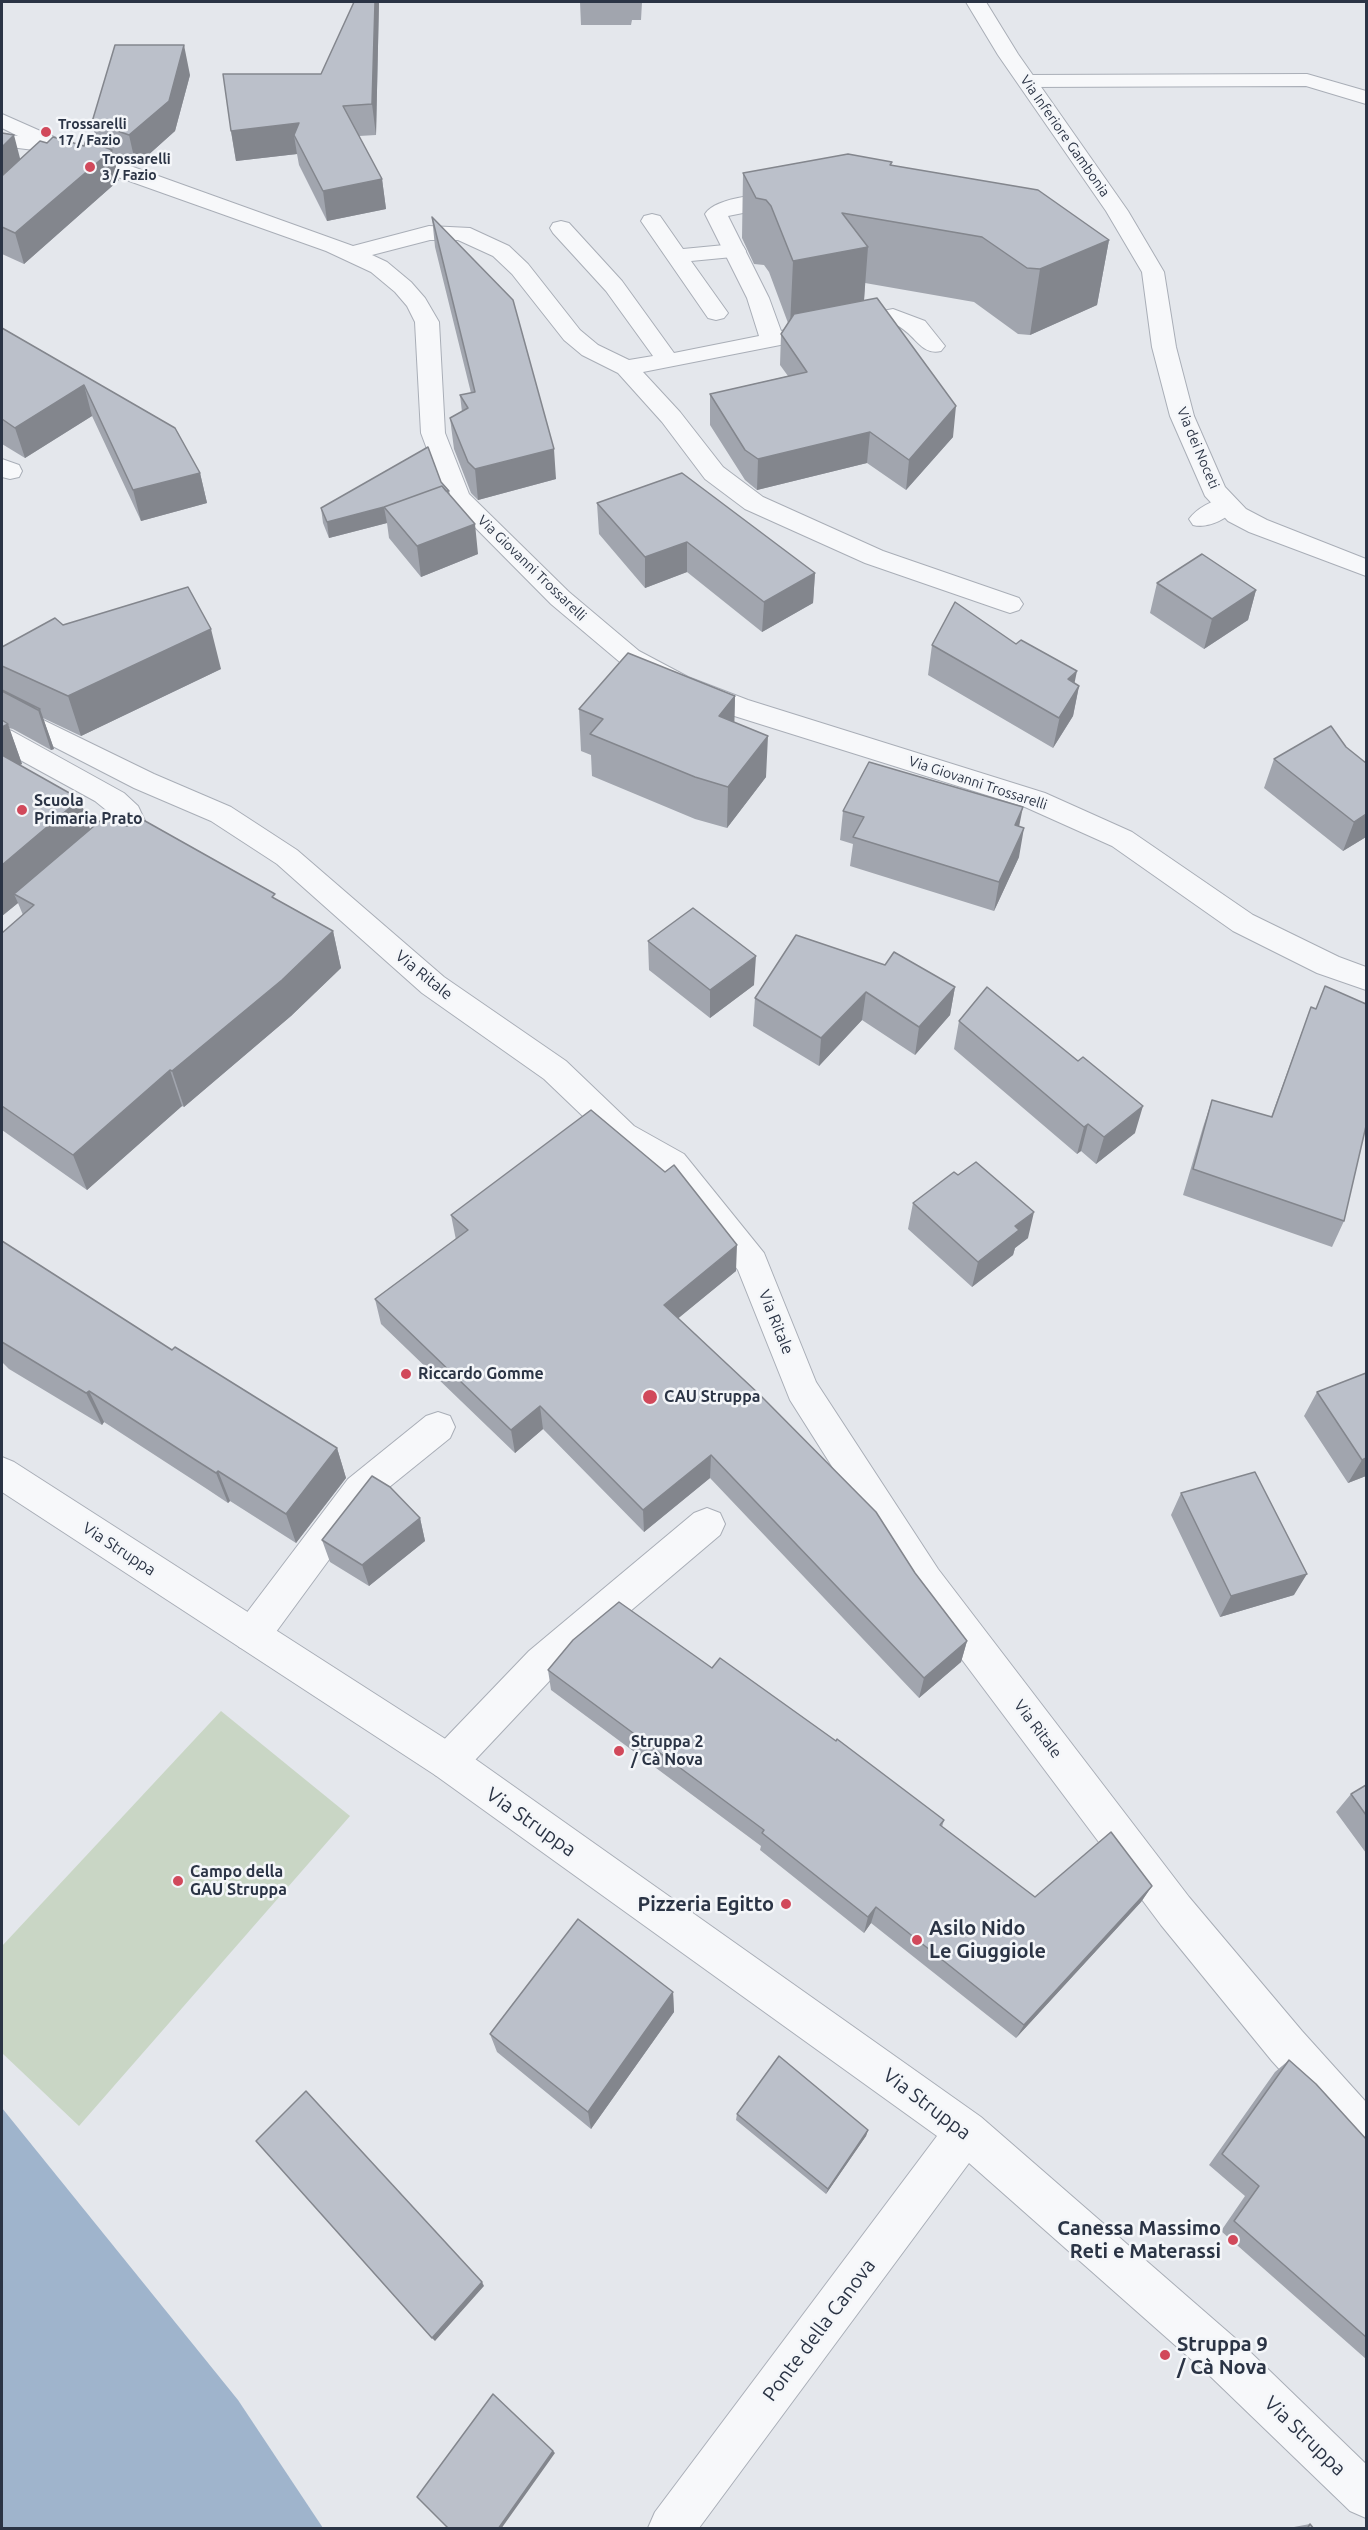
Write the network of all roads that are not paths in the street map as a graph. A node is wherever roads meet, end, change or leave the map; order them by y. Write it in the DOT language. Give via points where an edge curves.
graph roads {
  1 [pos="976,2"];
  2 [pos="1027,81"];
  3 [pos="1366,98"];
  4 [pos="2,120"];
  5 [pos="2,140"];
  6 [pos="58,147"];
  7 [pos="36,168"];
  8 [pos="810,194"];
  9 [pos="652,221"];
  10 [pos="561,228"];
  11 [pos="735,251"];
  12 [pos="351,254"];
  13 [pos="676,256"];
  14 [pos="1153,272"];
  15 [pos="716,313"];
  16 [pos="772,340"];
  17 [pos="933,346"];
  18 [pos="668,361"];
  19 [pos="627,368"];
  20 [pos="1226,505"];
  21 [pos="1202,519"];
  22 [pos="1366,568"];
  23 [pos="1010,604"];
  24 [pos="2,709"];
  25 [pos="2,738"];
  26 [pos="82,866"];
  27 [pos="1366,979"];
  28 [pos="438,1427"];
  29 [pos="2,1473"];
  30 [pos="707,1524"];
  31 [pos="252,1635"];
  32 [pos="448,1762"];
  33 [pos="966,2132"];
  34 [pos="1366,2133"];
  35 [pos="1366,2495"];
  36 [pos="671,2529"];
  1 -- 2 [label="street, Via Inferiore Gambonia"];
  2 -- 3 [label="street" via="1307,81"];
  2 -- 14 [label="street, Via Inferiore Gambonia"];
  4 -- 6 [label="street, Via Giovanni Trossarelli"];
  5 -- 6 [label="street"];
  6 -- 7 [label="street"];
  6 -- 12 [label="street, Via Giovanni Trossarelli"];
  8 -- 11 [label="street" via="724,208 716,214"];
  9 -- 13 [label="street"];
  10 -- 18 [label="street" via="614,286"];
  11 -- 13 [label="street"];
  11 -- 16 [label="street" via="759,298"];
  12 -- 19 [label="street" via="429,233 470,237 501,251 520,268 572,335 590,350"];
  12 -- 27 [label="street, Via Giovanni Trossarelli" via="379,267 403,287 427,322 433,433 459,496 560,598 630,657 678,684 738,707 1035,800 1122,839 1243,923 1328,965"];
  13 -- 15 [label="street"];
  14 -- 20 [label="street, Via dei Noceti" via="1164,347 1182,416 1214,490"];
  16 -- 17 [label="street" via="893,316 911,320"];
  16 -- 18 [label="street"];
  18 -- 19 [label="street"];
  19 -- 23 [label="street" via="714,473 754,503 874,557"];
  20 -- 21 [label="street"];
  20 -- 22 [label="street, Via dei Noceti" via="1258,526"];
  24 -- 34 [label="street, Via Ritale" via="144,781 220,814 287,857 433,985 555,1070 623,1135 673,1163 752,1263 802,1389 925,1581 1175,1911 1287,2046"];
  25 -- 26 [label="street" via="112,798 129,813 132,823"];
  28 -- 31 [label="street" via="360,1490"];
  29 -- 31 [label="street, Via Struppa"];
  30 -- 32 [label="street" via="542,1663"];
  31 -- 32 [label="street, Via Struppa"];
  32 -- 33 [label="street, Via Struppa"];
  33 -- 35 [label="street, Via Struppa" via="1227,2361"];
  33 -- 36 [label="street, Ponte della Canova"];
}
